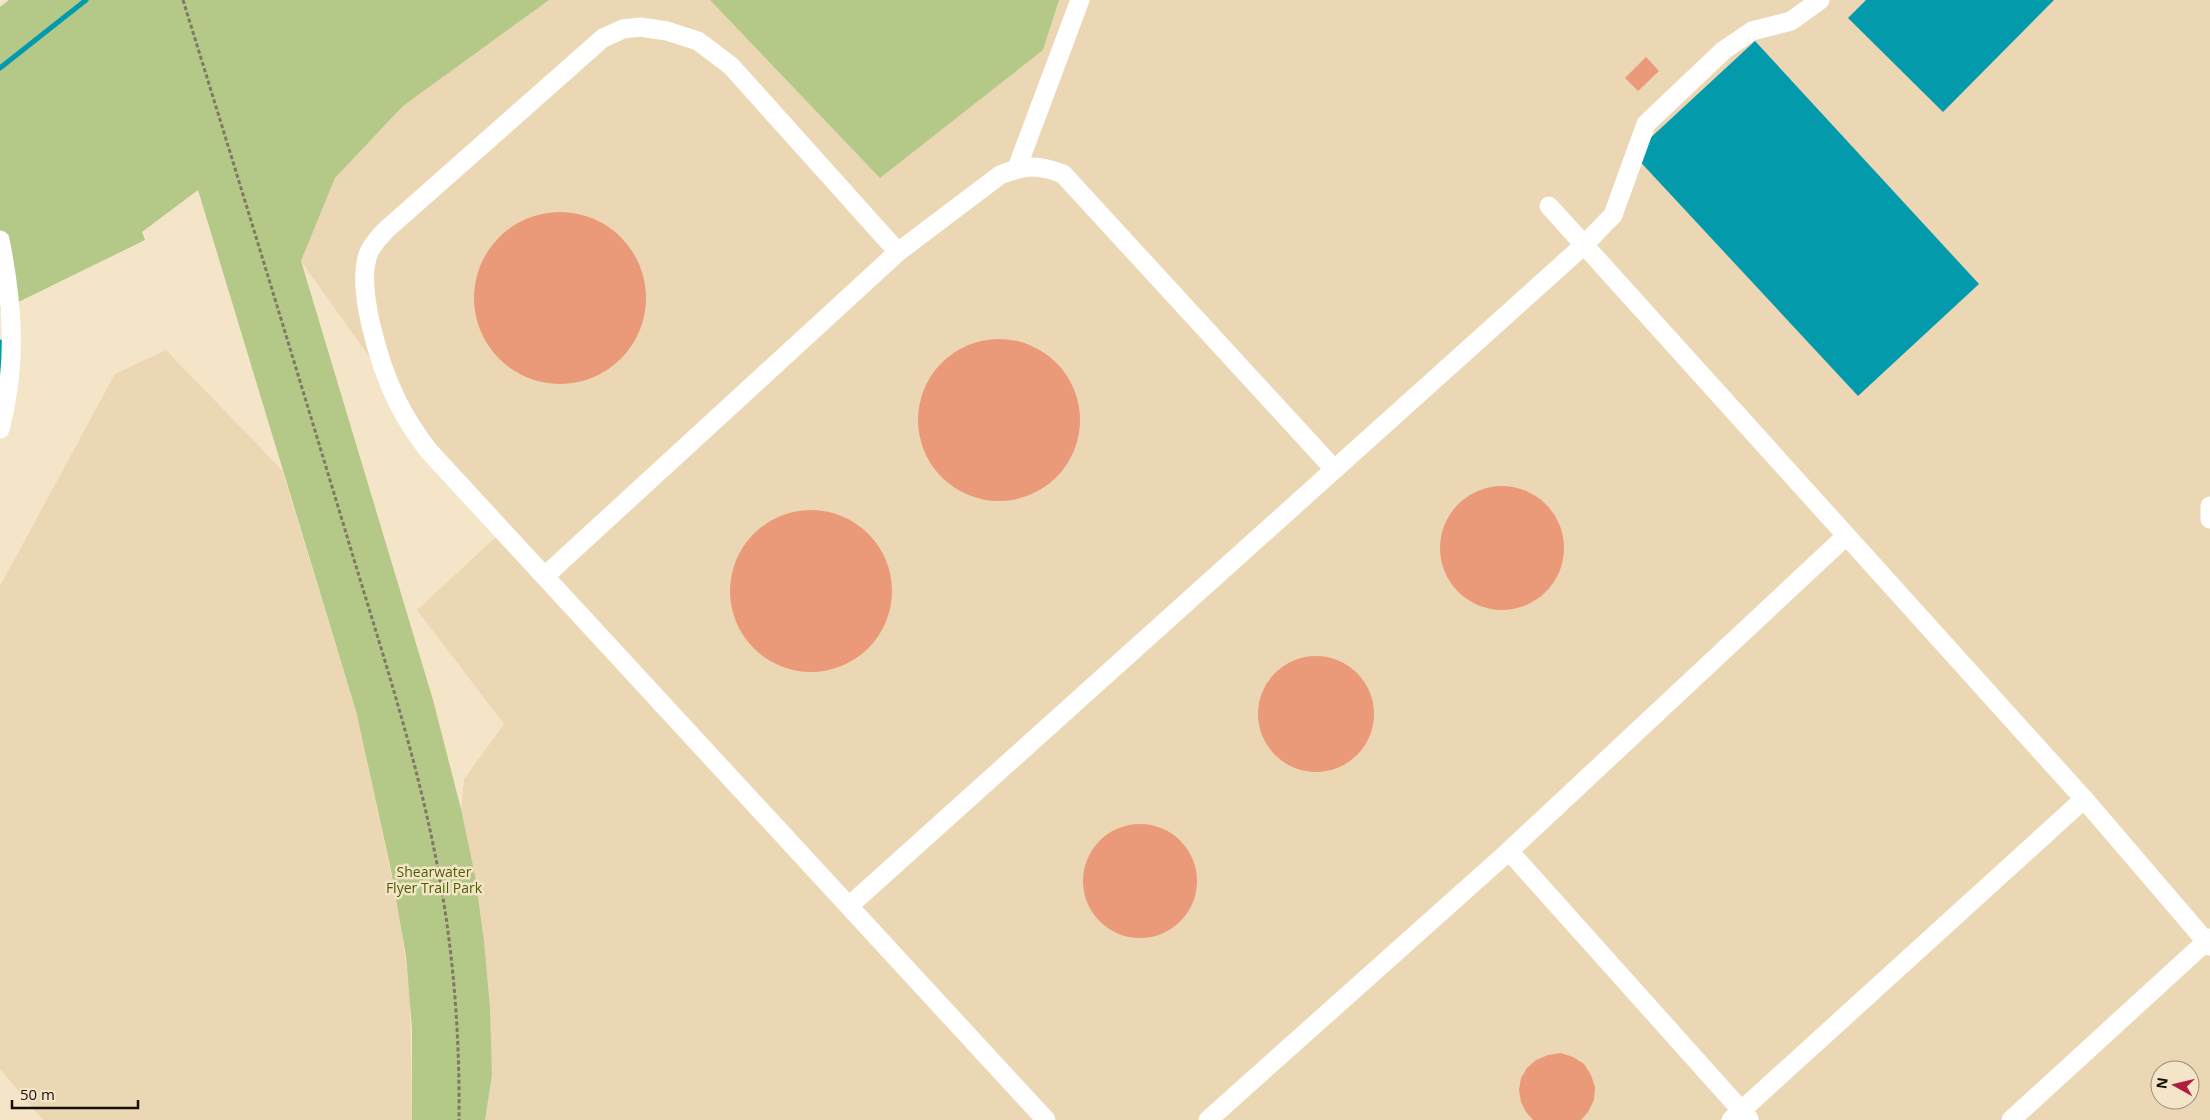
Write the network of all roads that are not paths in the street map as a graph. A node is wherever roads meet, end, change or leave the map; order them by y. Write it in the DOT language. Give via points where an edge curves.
graph roads {
  1 [pos="1080,0"];
  2 [pos="1820,0"];
  3 [pos="1017,168"];
  4 [pos="1549,206"];
  5 [pos="0,240"];
  6 [pos="1584,245"];
  7 [pos="898,252"];
  8 [pos="0,429"];
  9 [pos="1334,470"];
  10 [pos="2210,506"];
  11 [pos="2210,520"];
  12 [pos="1846,536"];
  13 [pos="545,576"];
  14 [pos="2084,799"];
  15 [pos="1508,851"];
  16 [pos="849,906"];
  17 [pos="2209,942"];
  18 [pos="1741,1117"];
  19 [pos="1046,1120"];
  20 [pos="1208,1120"];
  21 [pos="2011,1120"];
  1 -- 3 [label="street"];
  2 -- 6 [label="street" via="1791,21 1752,31 1724,50 1646,124 1613,215"];
  3 -- 7 [label="street" via="1000,175"];
  3 -- 9 [label="street" via="1042,166 1063,174"];
  4 -- 6 [label="street"];
  5 -- 8 [label="street" via="12,332 10,380"];
  6 -- 9 [label="street"];
  6 -- 12 [label="street"];
  7 -- 13 [label="street"];
  7 -- 13 [label="street" via="731,66 698,41 640,27 623,29 603,38 387,229 370,250 364,274 367,313 396,400 428,450"];
  9 -- 16 [label="street"];
  10 -- 11 [label="street"];
  12 -- 14 [label="street"];
  12 -- 15 [label="street"];
  13 -- 16 [label="street"];
  14 -- 17 [label="street"];
  14 -- 18 [label="street"];
  15 -- 18 [label="street"];
  15 -- 20 [label="street"];
  16 -- 19 [label="street"];
  17 -- 21 [label="street"];
}
